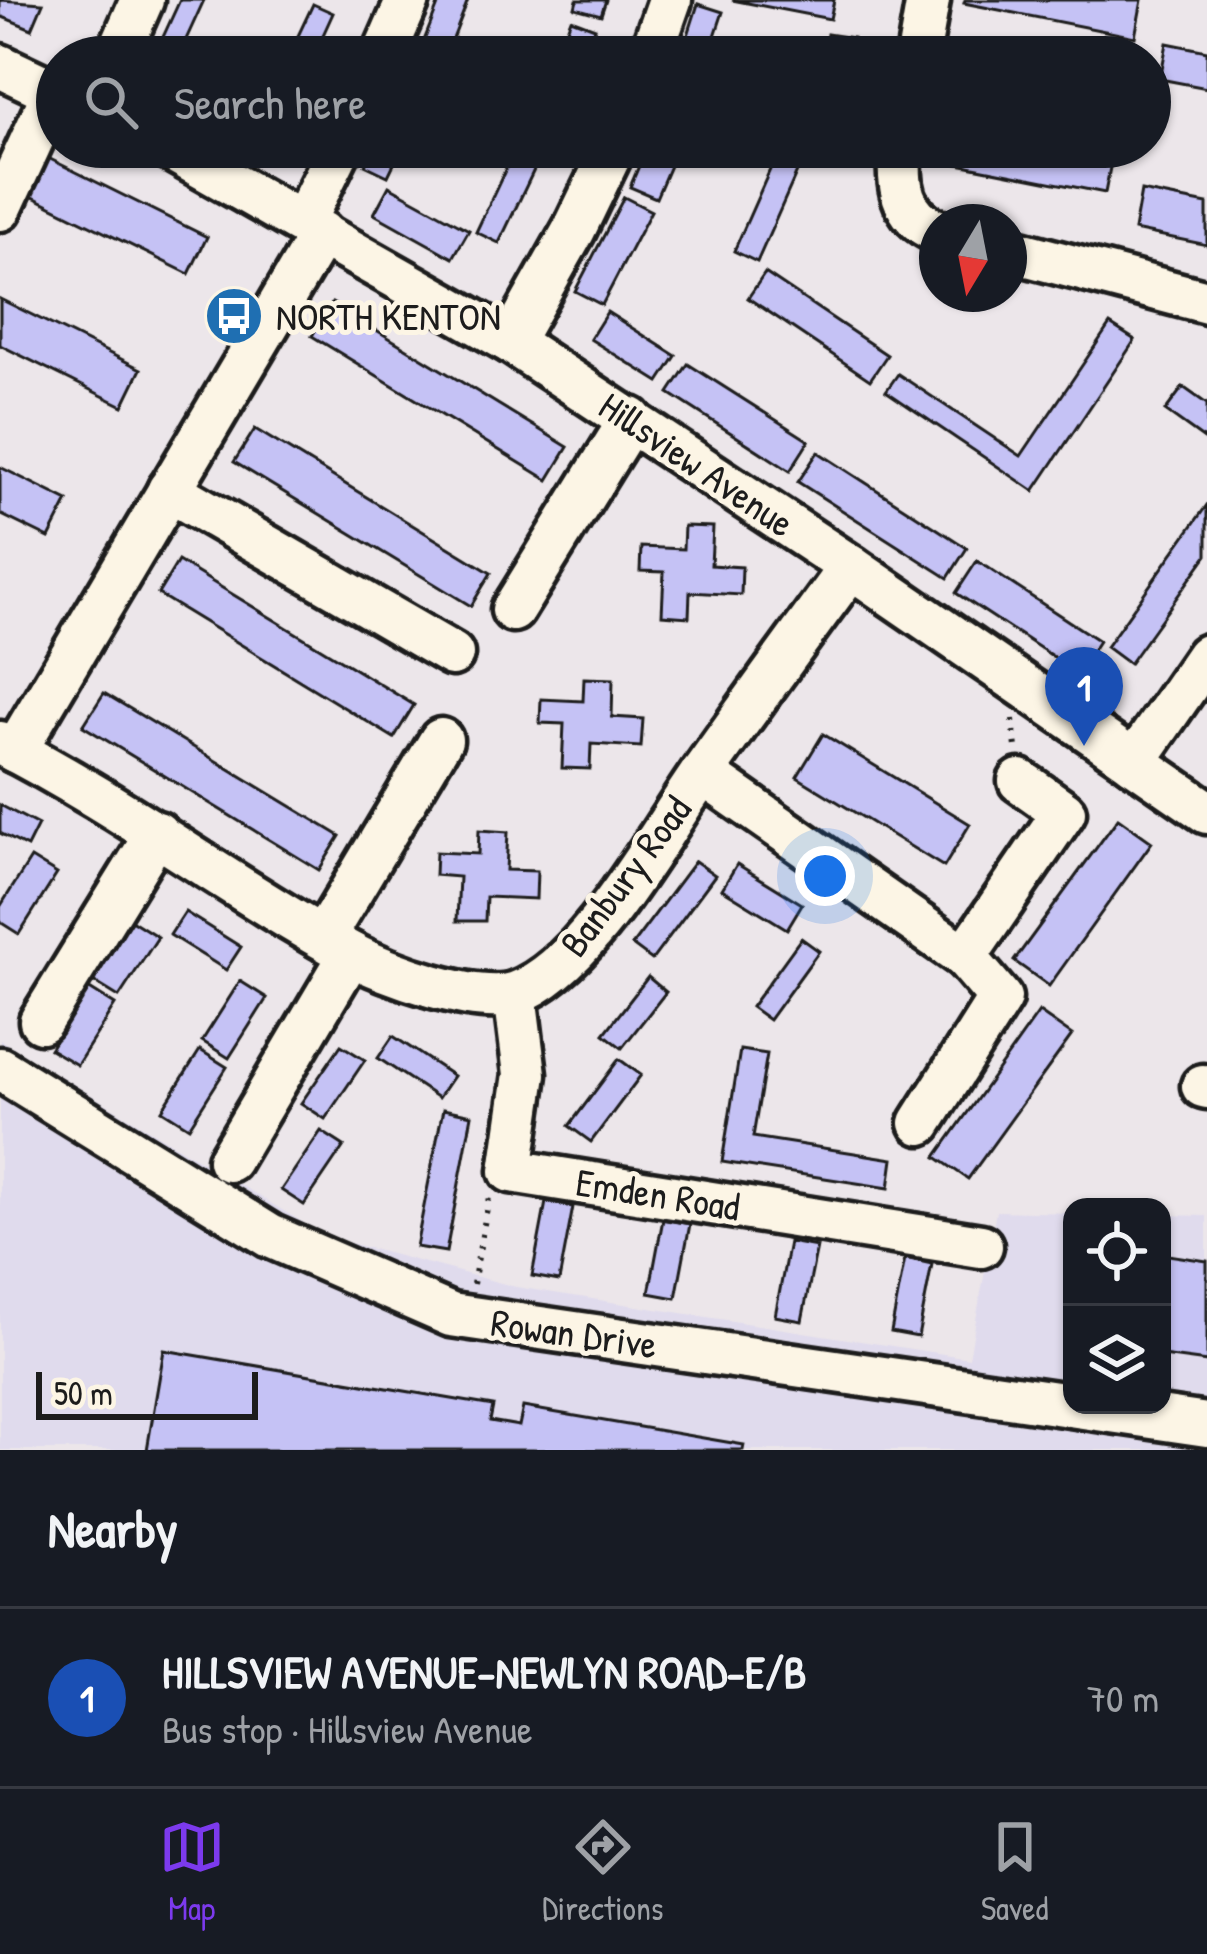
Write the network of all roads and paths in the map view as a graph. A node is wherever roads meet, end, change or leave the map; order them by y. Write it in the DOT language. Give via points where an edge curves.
graph roads {
  1 [pos="142,0"];
  2 [pos="408,0"];
  3 [pos="670,0"];
  4 [pos="928,0"];
  5 [pos="126,36"];
  6 [pos="392,36"];
  7 [pos="657,36"];
  8 [pos="922,36"];
  9 [pos="0,66"];
  10 [pos="36,84"];
  11 [pos="36,133"];
  12 [pos="204,168"];
  13 [pos="333,168"];
  14 [pos="604,168"];
  15 [pos="898,168"];
  16 [pos="0,209"];
  17 [pos="919,217"];
  18 [pos="312,228"];
  19 [pos="1027,255"];
  20 [pos="1207,302"];
  21 [pos="511,342"];
  22 [pos="631,419"];
  23 [pos="169,490"];
  24 [pos="851,567"];
  25 [pos="513,610"];
  26 [pos="452,654"];
  27 [pos="1207,656"];
  28 [pos="1007,675"];
  29 [pos="441,740"];
  30 [pos="8,747"];
  31 [pos="1134,762"];
  32 [pos="702,772"];
  33 [pos="1020,781"];
  34 [pos="1207,812"];
  35 [pos="157,833"];
  36 [pos="338,945"];
  37 [pos="965,957"];
  38 [pos="515,994"];
  39 [pos="41,1021"];
  40 [pos="0,1069"];
  41 [pos="921,1123"];
  42 [pos="229,1160"];
  43 [pos="511,1171"];
  44 [pos="981,1246"];
  45 [pos="467,1318"];
  46 [pos="1207,1425"];
  1 -- 5 [label="street"];
  2 -- 6 [label="street"];
  3 -- 7 [label="street"];
  4 -- 8 [label="street"];
  9 -- 10 [label="street"];
  11 -- 16 [label="street"];
  12 -- 18 [label="street, Hillsview Avenue"];
  13 -- 18 [label="street"];
  14 -- 21 [label="street"];
  15 -- 17 [label="street" via="907,208"];
  18 -- 21 [label="street, Hillsview Avenue"];
  18 -- 23 [label="street"];
  19 -- 20 [label="street"];
  21 -- 22 [label="street, Hillsview Avenue"];
  22 -- 24 [label="street, Hillsview Avenue"];
  22 -- 25 [label="street"];
  23 -- 26 [label="street"];
  23 -- 30 [label="street"];
  24 -- 28 [label="street, Hillsview Avenue"];
  24 -- 32 [label="street, Banbury Road"];
  27 -- 31 [label="street"];
  28 -- 31 [label="street, Hillsview Avenue"];
  28 -- 33 [label="path"];
  29 -- 36 [label="street"];
  30 -- 35 [label="street"];
  31 -- 34 [label="street, Hillsview Avenue"];
  32 -- 37 [label="street"];
  32 -- 38 [label="street, Banbury Road" via="569,958"];
  33 -- 37 [label="street" via="1064,812"];
  35 -- 36 [label="street"];
  35 -- 39 [label="street"];
  36 -- 38 [label="street" via="458,993"];
  36 -- 42 [label="street"];
  37 -- 41 [label="street" via="1000,998"];
  38 -- 43 [label="street" via="525,1073"];
  40 -- 45 [label="street, Rowan Drive" via="270,1236"];
  43 -- 44 [label="street, Emden Road"];
  43 -- 45 [label="path" via="491,1187"];
  45 -- 46 [label="street, Rowan Drive"];
}
